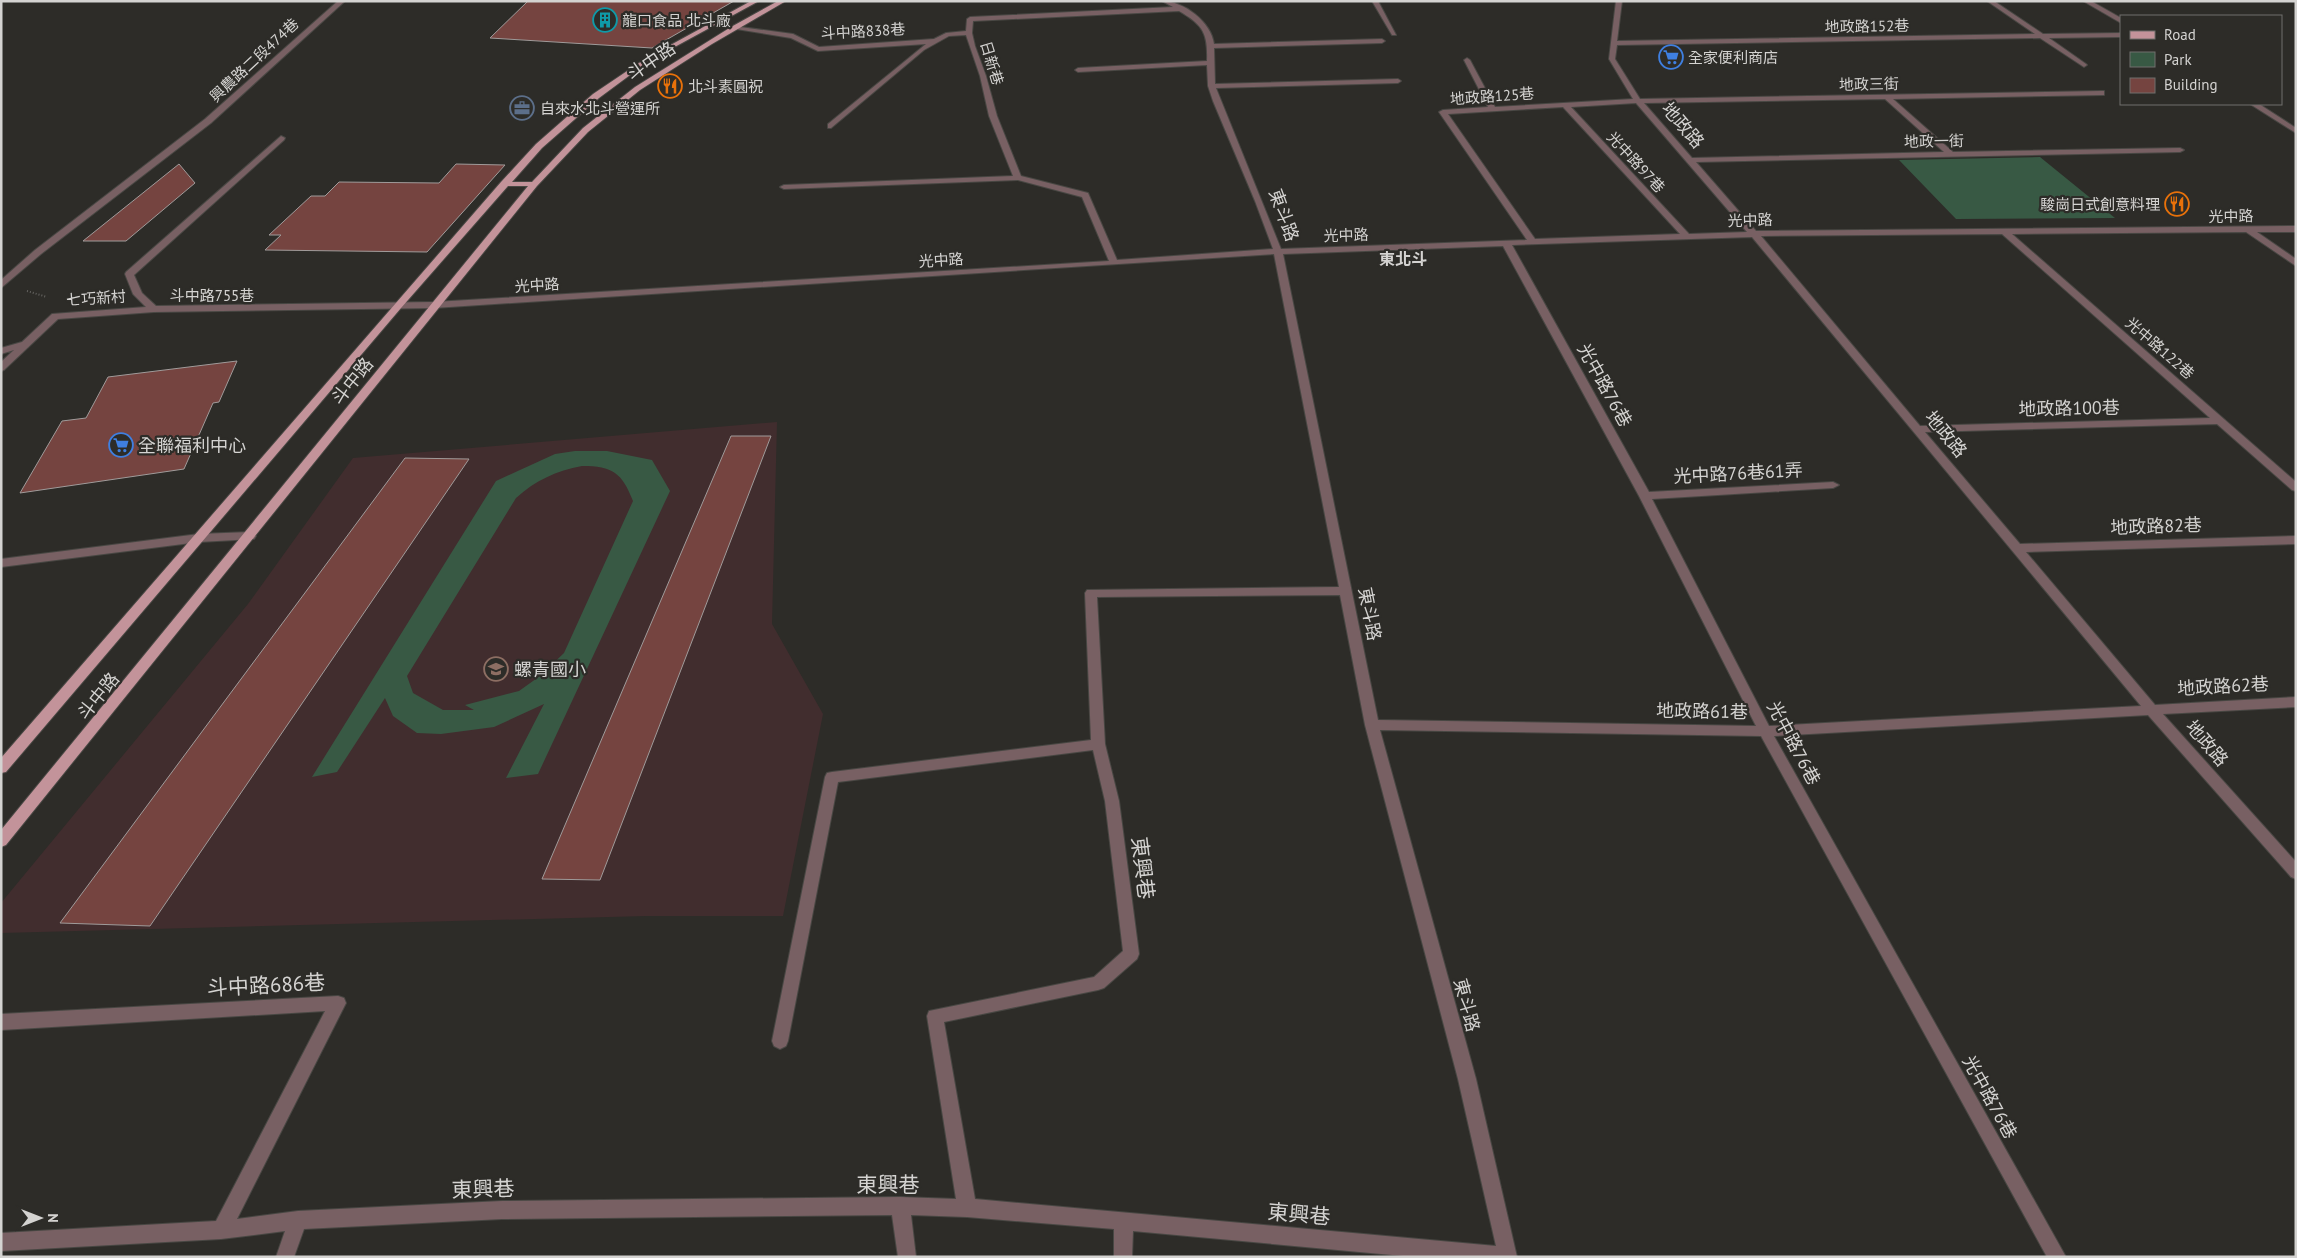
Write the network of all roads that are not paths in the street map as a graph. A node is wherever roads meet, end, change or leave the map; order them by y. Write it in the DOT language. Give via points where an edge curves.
graph roads {
  1 [pos="342,1"];
  2 [pos="756,1"];
  3 [pos="784,1"];
  4 [pos="1165,1"];
  5 [pos="1375,1"];
  6 [pos="1619,1"];
  7 [pos="1990,1"];
  8 [pos="2086,1"];
  9 [pos="1180,9"];
  10 [pos="2120,20"];
  11 [pos="733,28"];
  12 [pos="969,33"];
  13 [pos="1394,34"];
  14 [pos="2120,35"];
  15 [pos="2039,36"];
  16 [pos="937,41"];
  17 [pos="1382,41"];
  18 [pos="1613,43"];
  19 [pos="1211,46"];
  20 [pos="1467,60"];
  21 [pos="1210,63"];
  22 [pos="2084,65"];
  23 [pos="1078,70"];
  24 [pos="1398,81"];
  25 [pos="1212,86"];
  26 [pos="2101,93"];
  27 [pos="1887,98"];
  28 [pos="1638,101"];
  29 [pos="2256,105"];
  30 [pos="1565,106"];
  31 [pos="1493,110"];
  32 [pos="831,126"];
  33 [pos="2296,130"];
  34 [pos="281,138"];
  35 [pos="2180,150"];
  36 [pos="1951,155"];
  37 [pos="1688,160"];
  38 [pos="1018,178"];
  39 [pos="504,184"];
  40 [pos="534,184"];
  41 [pos="784,187"];
  42 [pos="2246,229"];
  43 [pos="2296,229"];
  44 [pos="2004,231"];
  45 [pos="1754,234"];
  46 [pos="1686,236"];
  47 [pos="1506,242"];
  48 [pos="1533,242"];
  49 [pos="1278,252"];
  50 [pos="1114,263"];
  51 [pos="2296,263"];
  52 [pos="2,285"];
  53 [pos="434,305"];
  54 [pos="398,306"];
  55 [pos="154,309"];
  56 [pos="27,343"];
  57 [pos="1,351"];
  58 [pos="1,368"];
  59 [pos="2222,421"];
  60 [pos="1918,429"];
  61 [pos="1833,485"];
  62 [pos="2296,488"];
  63 [pos="1645,496"];
  64 [pos="250,536"];
  65 [pos="199,538"];
  66 [pos="2296,540"];
  67 [pos="2017,548"];
  68 [pos="1,563"];
  69 [pos="1346,591"];
  70 [pos="2296,702"];
  71 [pos="2151,709"];
  72 [pos="1372,725"];
  73 [pos="1765,731"];
  74 [pos="1098,744"];
  75 [pos="1,768"];
  76 [pos="1,840"];
  77 [pos="2296,873"];
  78 [pos="1,1022"];
  79 [pos="780,1041"];
  80 [pos="900,1206"];
  81 [pos="967,1208"];
  82 [pos="298,1220"];
  83 [pos="1124,1221"];
  84 [pos="222,1230"];
  85 [pos="1,1242"];
  86 [pos="1508,1256"];
  87 [pos="285,1257"];
  88 [pos="907,1257"];
  89 [pos="1123,1257"];
  90 [pos="2057,1257"];
  1 -- 52 [label="street, 興農路二段474巷" via="208,121 38,252"];
  2 -- 39 [label="main road, 斗中路" via="647,60 596,96 539,146"];
  3 -- 11 [label="main road, 斗中路"];
  4 -- 9 [label="street, 東斗路"];
  5 -- 13 [label="street"];
  6 -- 18 [label="street, 地政路"];
  7 -- 15 [label="street"];
  8 -- 10 [label="street"];
  9 -- 12 [label="street, 日新巷" via="970,19"];
  9 -- 19 [label="street, 東斗路" via="1208,31"];
  11 -- 16 [label="street, 斗中路838巷" via="793,36 818,49"];
  11 -- 40 [label="main road, 斗中路" via="629,95 592,125"];
  12 -- 16 [label="street, 斗中路838巷" via="948,34"];
  12 -- 38 [label="street, 日新巷" via="993,116"];
  14 -- 15 [label="street, 地政路152巷"];
  15 -- 18 [label="street, 地政路152巷"];
  15 -- 22 [label="street"];
  16 -- 32 [label="street, 斗中路838巷" via="922,49"];
  17 -- 19 [label="street"];
  18 -- 28 [label="street, 地政路" via="1612,58"];
  19 -- 21 [label="street, 東斗路"];
  20 -- 31 [label="street"];
  21 -- 23 [label="street"];
  21 -- 25 [label="street, 東斗路"];
  24 -- 25 [label="street"];
  25 -- 49 [label="street, 東斗路"];
  26 -- 27 [label="street, 地政三街"];
  27 -- 28 [label="street, 地政三街"];
  27 -- 36 [label="street"];
  28 -- 30 [label="street, 地政路125巷"];
  28 -- 37 [label="street, 地政路"];
  29 -- 33 [label="street"];
  30 -- 31 [label="street, 地政路125巷"];
  30 -- 46 [label="street, 光中路97巷"];
  31 -- 48 [label="street, 地政路125巷" via="1443,112"];
  34 -- 55 [label="street, 斗中路755巷" via="130,274 138,294"];
  35 -- 36 [label="street, 地政一街"];
  36 -- 37 [label="street, 地政一街"];
  37 -- 45 [label="street, 地政路"];
  38 -- 41 [label="street"];
  38 -- 50 [label="street" via="1084,195"];
  39 -- 40 [label="main road"];
  39 -- 54 [label="main road, 斗中路"];
  40 -- 53 [label="main road, 斗中路"];
  42 -- 43 [label="street, 光中路"];
  42 -- 44 [label="street, 光中路"];
  42 -- 51 [label="street"];
  44 -- 45 [label="street, 光中路"];
  44 -- 59 [label="street, 光中路122巷"];
  45 -- 46 [label="street, 光中路"];
  45 -- 60 [label="street, 地政路"];
  46 -- 48 [label="street, 光中路"];
  47 -- 48 [label="street, 光中路"];
  47 -- 49 [label="street, 光中路"];
  47 -- 63 [label="street, 光中路76巷"];
  49 -- 50 [label="street, 光中路"];
  49 -- 69 [label="street, 東斗路"];
  50 -- 53 [label="street, 光中路"];
  53 -- 54 [label="street, 光中路"];
  53 -- 64 [label="main road, 斗中路"];
  54 -- 55 [label="street, 斗中路755巷"];
  54 -- 65 [label="main road, 斗中路"];
  55 -- 56 [label="street, 七巧新村" via="55,316"];
  56 -- 57 [label="street"];
  56 -- 58 [label="street, 七巧新村"];
  59 -- 60 [label="street, 地政路100巷"];
  59 -- 62 [label="street, 光中路122巷"];
  60 -- 67 [label="street, 地政路"];
  61 -- 63 [label="street, 光中路76巷61弄"];
  63 -- 73 [label="street, 光中路76巷"];
  64 -- 65 [label="street"];
  64 -- 76 [label="main road, 斗中路"];
  65 -- 68 [label="street"];
  65 -- 75 [label="main road, 斗中路"];
  66 -- 67 [label="street, 地政路82巷"];
  67 -- 71 [label="street, 地政路"];
  69 -- 72 [label="street, 東斗路"];
  69 -- 74 [label="street, 東興巷" via="1091,593"];
  70 -- 71 [label="street, 地政路62巷"];
  71 -- 73 [label="street, 地政路61巷"];
  71 -- 77 [label="street, 地政路"];
  72 -- 73 [label="street, 地政路61巷"];
  72 -- 86 [label="street, 東斗路" via="1467,1079"];
  73 -- 90 [label="street, 光中路76巷"];
  74 -- 79 [label="street" via="832,777"];
  74 -- 81 [label="street, 東興巷" via="1112,801 1131,954 1098,983 935,1016"];
  78 -- 84 [label="street, 斗中路686巷" via="338,1004"];
  80 -- 81 [label="street, 東興巷"];
  80 -- 82 [label="street, 東興巷" via="502,1210"];
  80 -- 88 [label="street"];
  81 -- 83 [label="street, 東興巷"];
  82 -- 84 [label="street, 東興巷"];
  82 -- 87 [label="street"];
  83 -- 86 [label="street, 東興巷"];
  83 -- 89 [label="street"];
  84 -- 85 [label="street, 東興巷"];
}
